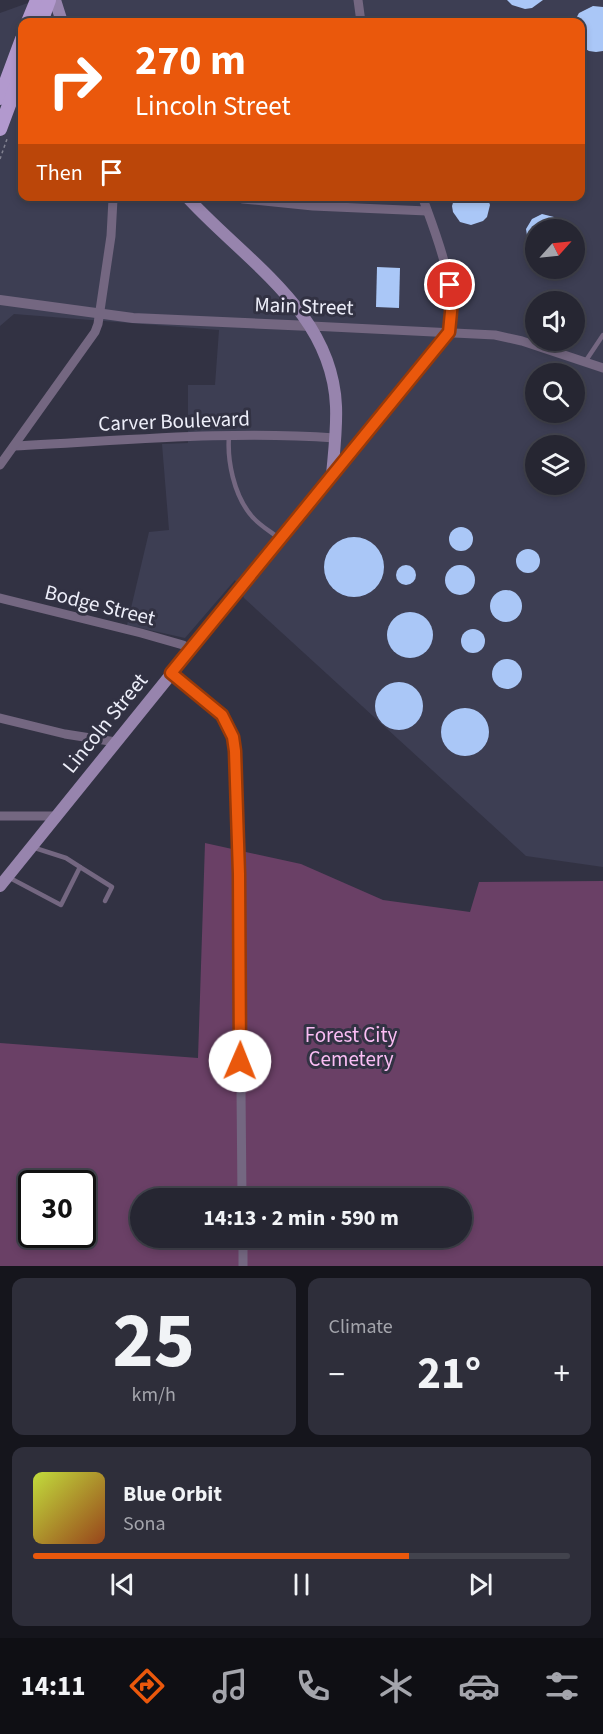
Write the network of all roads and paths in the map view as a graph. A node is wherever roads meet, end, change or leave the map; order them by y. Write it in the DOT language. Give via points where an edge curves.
graph roads {
  1 [pos="49,0"];
  2 [pos="55,0"];
  3 [pos="358,0"];
  4 [pos="37,16"];
  5 [pos="62,18"];
  6 [pos="360,18"];
  7 [pos="18,50"];
  8 [pos="18,81"];
  9 [pos="0,98"];
  10 [pos="0,129"];
  11 [pos="113,201"];
  12 [pos="191,201"];
  13 [pos="263,201"];
  14 [pos="424,201"];
  15 [pos="427,211"];
  16 [pos="0,300"];
  17 [pos="100,314"];
  18 [pos="311,326"];
  19 [pos="449,332"];
  20 [pos="603,335"];
  21 [pos="585,362"];
  22 [pos="603,368"];
  23 [pos="229,436"];
  24 [pos="335,438"];
  25 [pos="14,446"];
  26 [pos="0,465"];
  27 [pos="332,475"];
  28 [pos="280,539"];
  29 [pos="0,598"];
  30 [pos="190,650"];
  31 [pos="171,673"];
  32 [pos="0,718"];
  33 [pos="116,742"];
  34 [pos="0,816"];
  35 [pos="56,816"];
  36 [pos="31,847"];
  37 [pos="80,867"];
  38 [pos="4,881"];
  39 [pos="105,901"];
  40 [pos="242,1188"];
  41 [pos="243,1248"];
  42 [pos="243,1266"];
  1 -- 4 [label="main road"];
  2 -- 5 [label="main road"];
  3 -- 6 [label="street"];
  7 -- 9 [label="main road"];
  8 -- 10 [label="main road"];
  11 -- 17 [label="street"];
  12 -- 18 [label="main road" via="287,296"];
  13 -- 15 [label="street"];
  14 -- 15 [label="street"];
  15 -- 19 [label="street" via="450,285"];
  16 -- 17 [label="street, Main Street"];
  17 -- 18 [label="street, Main Street"];
  17 -- 25 [label="street" via="95,332"];
  18 -- 19 [label="street, Main Street"];
  18 -- 24 [label="main road" via="325,353 334,389"];
  19 -- 21 [label="street, Main Street" via="509,337"];
  19 -- 27 [label="street, Lincoln Street"];
  20 -- 21 [label="lane"];
  21 -- 22 [label="street, Main Street"];
  23 -- 24 [label="street, Carver Boulevard"];
  23 -- 25 [label="street, Carver Boulevard"];
  23 -- 28 [label="lane" via="234,481 250,515"];
  24 -- 27 [label="main road"];
  25 -- 26 [label="street"];
  27 -- 28 [label="main road, Lincoln Street"];
  28 -- 30 [label="main road, Lincoln Street"];
  29 -- 30 [label="street, Bodge Street" via="141,633"];
  30 -- 31 [label="main road, Lincoln Street"];
  31 -- 33 [label="main road, Lincoln Street"];
  31 -- 40 [label="street" via="222,715 235,751"];
  32 -- 33 [label="street"];
  33 -- 35 [label="main road, Lincoln Street"];
  34 -- 35 [label="street"];
  35 -- 36 [label="main road, Lincoln Street"];
  36 -- 37 [label="lane" via="66,858"];
  36 -- 38 [label="main road, Lincoln Street"];
  37 -- 38 [label="lane" via="62,905"];
  37 -- 39 [label="lane" via="112,887"];
  41 -- 42 [label="street"];
}
